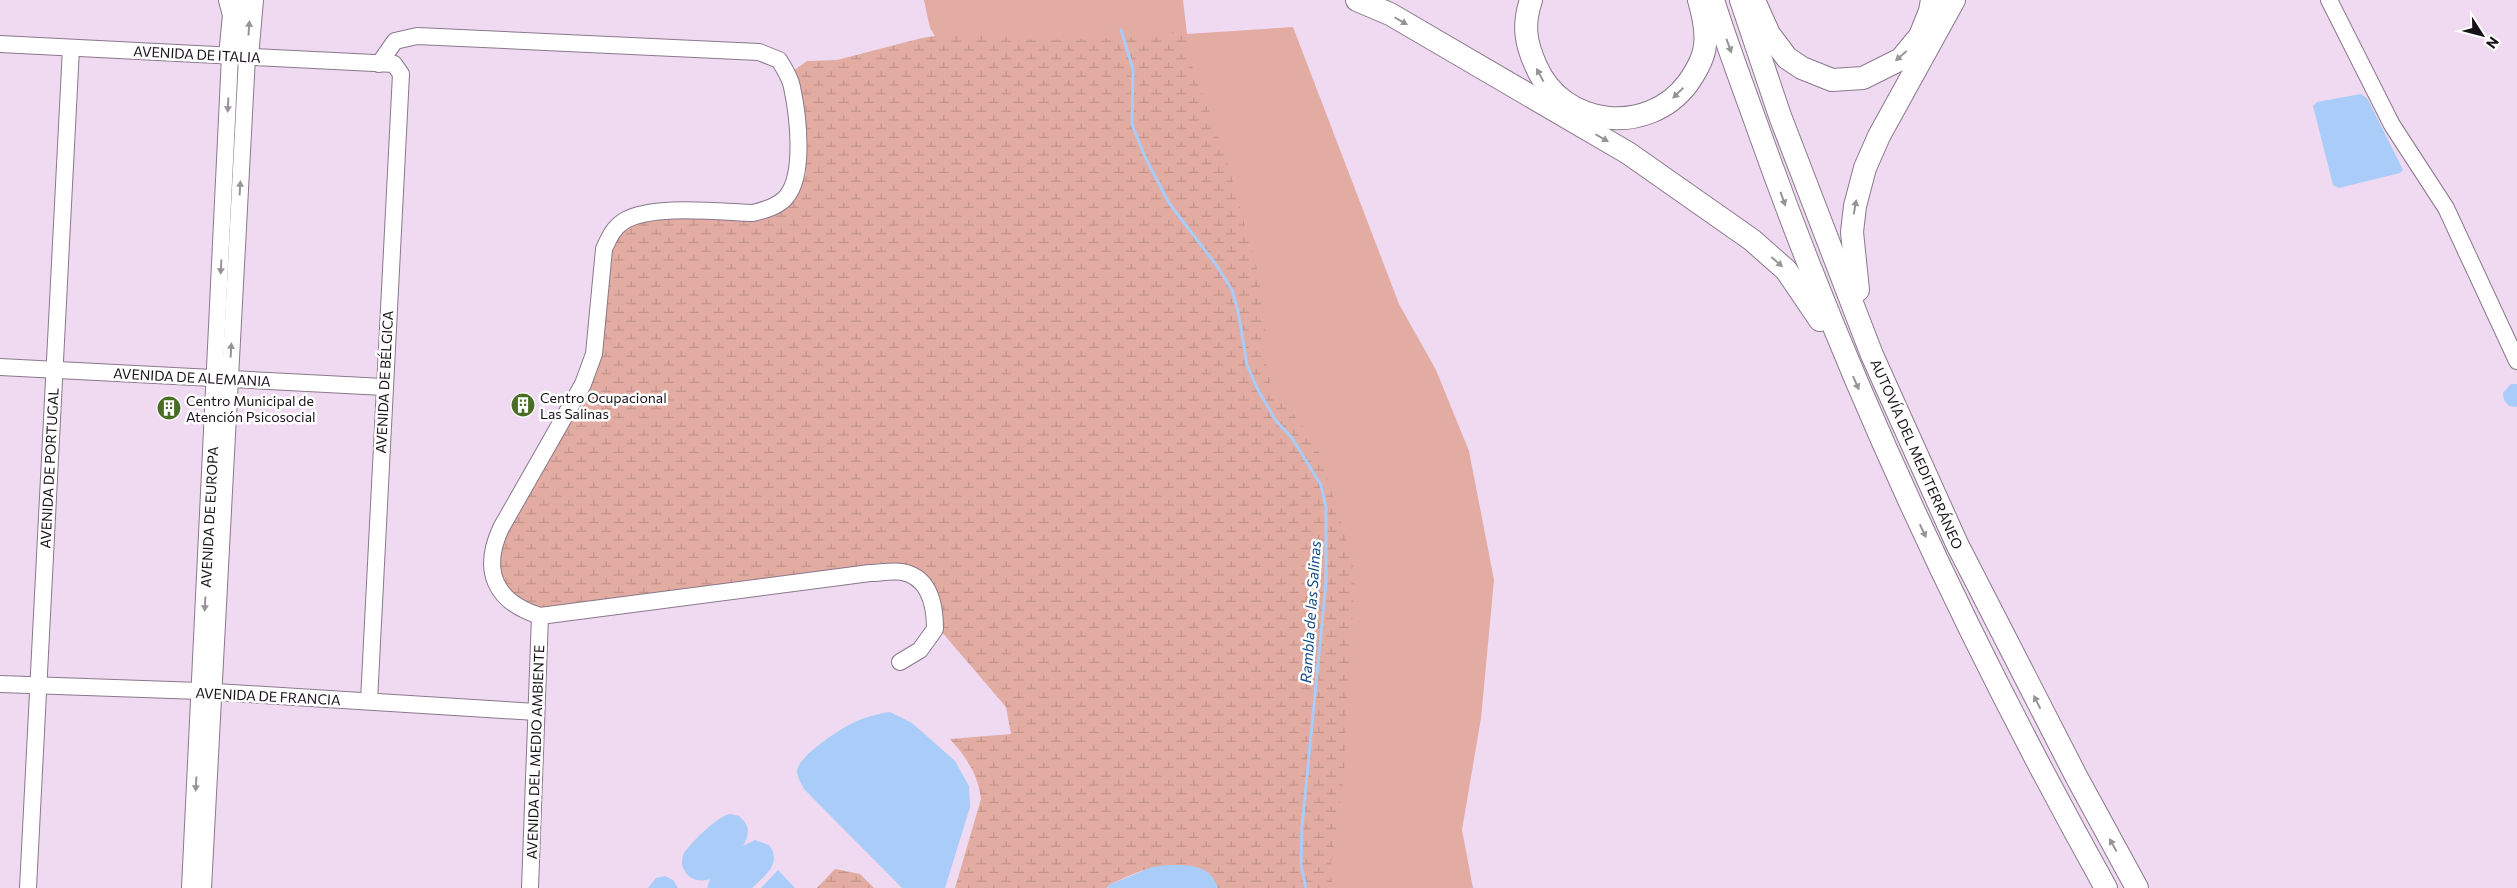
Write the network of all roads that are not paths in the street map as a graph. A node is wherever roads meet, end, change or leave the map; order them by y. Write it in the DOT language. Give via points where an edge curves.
graph roads {
  1 [pos="230,0"];
  2 [pos="252,0"];
  3 [pos="1357,0"];
  4 [pos="1531,0"];
  5 [pos="1699,0"];
  6 [pos="1713,0"];
  7 [pos="1741,0"];
  8 [pos="1752,0"];
  9 [pos="1932,0"];
  10 [pos="1954,0"];
  11 [pos="2329,0"];
  12 [pos="0,44"];
  13 [pos="71,48"];
  14 [pos="238,56"];
  15 [pos="387,64"];
  16 [pos="1858,290"];
  17 [pos="1846,359"];
  18 [pos="2517,361"];
  19 [pos="0,367"];
  20 [pos="54,370"];
  21 [pos="222,379"];
  22 [pos="384,387"];
  23 [pos="540,616"];
  24 [pos="2004,636"];
  25 [pos="900,662"];
  26 [pos="0,684"];
  27 [pos="38,686"];
  28 [pos="206,692"];
  29 [pos="369,701"];
  30 [pos="536,712"];
  31 [pos="28,888"];
  32 [pos="190,888"];
  33 [pos="203,888"];
  34 [pos="530,888"];
  35 [pos="2106,888"];
  36 [pos="2137,888"];
  1 -- 14 [label="highway"];
  14 -- 2 [label="highway, one-way"];
  3 -- 17 [label="highway, one-way" via="1390,14 1628,153 1752,240 1786,270"];
  5 -- 4 [label="highway, one-way" via="1705,46 1695,73 1680,93 1655,112 1620,119 1591,116 1567,105 1542,80 1529,51 1525,19"];
  6 -- 17 [label="highway, AUTOVÍA DEL MEDITERRÁNEO, one-way" via="1804,256"];
  7 -- 24 [label="highway, AUTOVÍA DEL MEDITERRÁNEO" via="1780,116 1872,355 1957,544"];
  9 -- 8 [label="highway, one-way" via="1920,36 1901,59 1863,78 1832,80 1787,58 1769,34"];
  8 -- 16 [label="highway"];
  16 -- 10 [label="highway, one-way" via="1852,232 1854,206 1865,168 1879,136"];
  11 -- 18 [label="street" via="2392,125 2446,208"];
  12 -- 13 [label="street, AVENIDA DE ITALIA"];
  13 -- 14 [label="street, AVENIDA DE ITALIA"];
  13 -- 20 [label="street, AVENIDA DE PORTUGAL"];
  14 -- 15 [label="street, AVENIDA DE ITALIA"];
  14 -- 21 [label="street, AVENIDA DE EUROPA"];
  15 -- 22 [label="street, AVENIDA DE BÉLGICA" via="401,74"];
  15 -- 23 [label="street" via="395,41 418,36 759,52 779,60 792,86 798,168 796,181 787,198 753,213 650,212 624,221 610,235 604,249 594,354 583,384 501,528 491,559 491,567 502,591 523,611"];
  16 -- 24 [label="highway" via="1884,359 1989,592"];
  17 -- 35 [label="highway, AUTOVÍA DEL MEDITERRÁNEO, one-way" via="2002,698"];
  19 -- 20 [label="street, AVENIDA DE ALEMANIA"];
  20 -- 21 [label="street, AVENIDA DE ALEMANIA"];
  20 -- 27 [label="street, AVENIDA DE PORTUGAL"];
  21 -- 22 [label="street, AVENIDA DE ALEMANIA"];
  21 -- 28 [label="street, AVENIDA DE EUROPA"];
  22 -- 29 [label="street, AVENIDA DE BÉLGICA"];
  23 -- 25 [label="street" via="870,573 901,572 922,582 932,598 935,629 920,650"];
  23 -- 30 [label="street, AVENIDA DEL MEDIO AMBIENTE"];
  36 -- 24 [label="highway, AUTOVÍA DEL MEDITERRÁNEO, one-way"];
  26 -- 27 [label="street, AVENIDA DE FRANCIA"];
  27 -- 28 [label="street, AVENIDA DE FRANCIA"];
  27 -- 31 [label="street, AVENIDA DE PORTUGAL"];
  28 -- 29 [label="street, AVENIDA DE FRANCIA"];
  28 -- 32 [label="street, AVENIDA DE EUROPA, one-way"];
  28 -- 33 [label="street, AVENIDA DE EUROPA"];
  29 -- 30 [label="street, AVENIDA DE FRANCIA"];
  30 -- 34 [label="street, AVENIDA DEL MEDIO AMBIENTE"];
}
